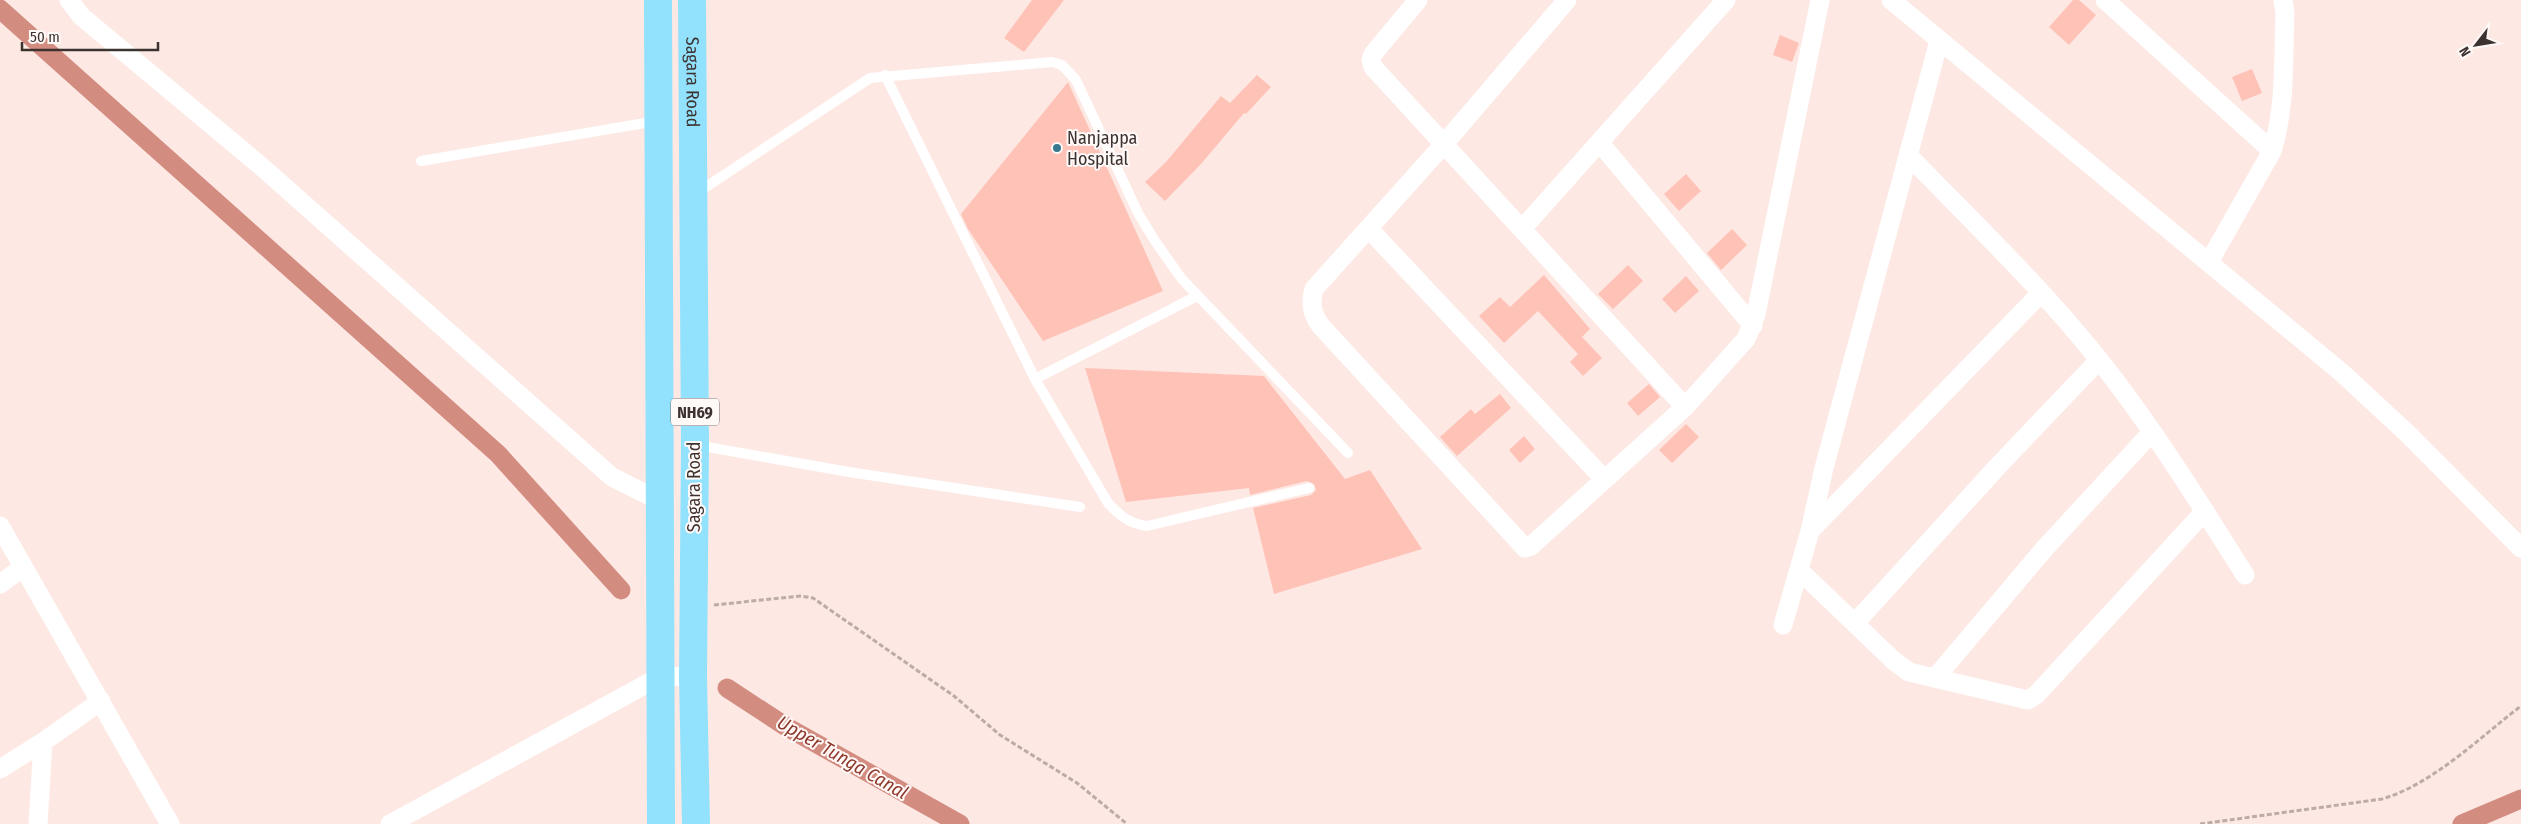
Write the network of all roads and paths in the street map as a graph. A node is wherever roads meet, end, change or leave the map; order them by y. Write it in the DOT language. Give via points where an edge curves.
graph roads {
  1 [pos="69,0"];
  2 [pos="658,0"];
  3 [pos="692,0"];
  4 [pos="1418,0"];
  5 [pos="1567,0"];
  6 [pos="1726,0"];
  7 [pos="1820,0"];
  8 [pos="2105,0"];
  9 [pos="2283,0"];
  10 [pos="1901,2"];
  11 [pos="1939,41"];
  12 [pos="885,75"];
  13 [pos="657,121"];
  14 [pos="1600,143"];
  15 [pos="1444,144"];
  16 [pos="2272,150"];
  17 [pos="1908,155"];
  18 [pos="421,161"];
  19 [pos="694,195"];
  20 [pos="1369,229"];
  21 [pos="1522,229"];
  22 [pos="2208,262"];
  23 [pos="2040,294"];
  24 [pos="1197,296"];
  25 [pos="1753,326"];
  26 [pos="2099,360"];
  27 [pos="1035,379"];
  28 [pos="1685,408"];
  29 [pos="2152,432"];
  30 [pos="695,444"];
  31 [pos="1348,454"];
  32 [pos="1604,479"];
  33 [pos="1309,488"];
  34 [pos="660,501"];
  35 [pos="1080,507"];
  36 [pos="2205,511"];
  37 [pos="0,526"];
  38 [pos="1810,531"];
  39 [pos="2521,548"];
  40 [pos="23,567"];
  41 [pos="1799,570"];
  42 [pos="2245,575"];
  43 [pos="0,584"];
  44 [pos="693,603"];
  45 [pos="1855,623"];
  46 [pos="1783,625"];
  47 [pos="661,676"];
  48 [pos="693,677"];
  49 [pos="1936,677"];
  50 [pos="100,700"];
  51 [pos="2521,706"];
  52 [pos="43,742"];
  53 [pos="0,770"];
  54 [pos="38,824"];
  55 [pos="170,824"];
  56 [pos="390,824"];
  57 [pos="661,824"];
  58 [pos="696,824"];
  59 [pos="1127,824"];
  60 [pos="2200,824"];
  1 -- 34 [label="street" via="81,16 269,173 612,477"];
  2 -- 13 [label="highway, Sagara Road / NH69"];
  3 -- 19 [label="highway, Sagara Road / NH69"];
  4 -- 15 [label="street" via="1371,60 1376,72"];
  5 -- 15 [label="street"];
  6 -- 14 [label="street"];
  7 -- 25 [label="street"];
  8 -- 16 [label="street"];
  9 -- 16 [label="street" via="2281,114"];
  10 -- 11 [label="street"];
  11 -- 17 [label="street"];
  11 -- 22 [label="street"];
  12 -- 19 [label="lane" via="863,81"];
  12 -- 24 [label="lane" via="1052,62 1062,66 1076,80 1142,220"];
  12 -- 27 [label="lane"];
  13 -- 18 [label="lane"];
  13 -- 34 [label="highway, Sagara Road / NH69"];
  14 -- 21 [label="street"];
  14 -- 25 [label="street"];
  15 -- 20 [label="street"];
  15 -- 21 [label="street"];
  16 -- 22 [label="street"];
  17 -- 23 [label="street"];
  17 -- 38 [label="street"];
  19 -- 30 [label="highway, Sagara Road / NH69"];
  20 -- 32 [label="street"];
  20 -- 32 [label="street" via="1314,289 1314,316 1522,546 1531,546"];
  21 -- 28 [label="street"];
  22 -- 39 [label="street" via="2341,372 2408,434"];
  23 -- 26 [label="street"];
  23 -- 38 [label="street"];
  24 -- 27 [label="lane"];
  24 -- 31 [label="lane"];
  25 -- 28 [label="street" via="1746,339"];
  26 -- 29 [label="street"];
  26 -- 45 [label="street"];
  27 -- 33 [label="lane" via="1108,503 1136,525 1147,526"];
  28 -- 32 [label="street"];
  29 -- 36 [label="street"];
  29 -- 49 [label="street" via="2045,548"];
  30 -- 35 [label="lane" via="849,472"];
  30 -- 44 [label="highway, Sagara Road / NH69"];
  34 -- 47 [label="highway, Sagara Road / NH69"];
  36 -- 42 [label="street"];
  36 -- 49 [label="street" via="2033,698 2022,700"];
  37 -- 40 [label="street"];
  38 -- 41 [label="street"];
  40 -- 43 [label="street"];
  40 -- 50 [label="street"];
  41 -- 45 [label="street"];
  41 -- 46 [label="street"];
  44 -- 48 [label="highway, Sagara Road / NH69"];
  44 -- 59 [label="path" via="717,605 800,596 813,598 954,696 1000,735 1083,788"];
  45 -- 49 [label="street" via="1909,672"];
  47 -- 48 [label="street"];
  47 -- 56 [label="street"];
  47 -- 57 [label="highway, Sagara Road / NH69"];
  48 -- 58 [label="highway, Sagara Road / NH69"];
  50 -- 52 [label="street"];
  50 -- 55 [label="street"];
  51 -- 60 [label="path" via="2419,784 2400,794"];
  52 -- 53 [label="street"];
  52 -- 54 [label="street"];
}
